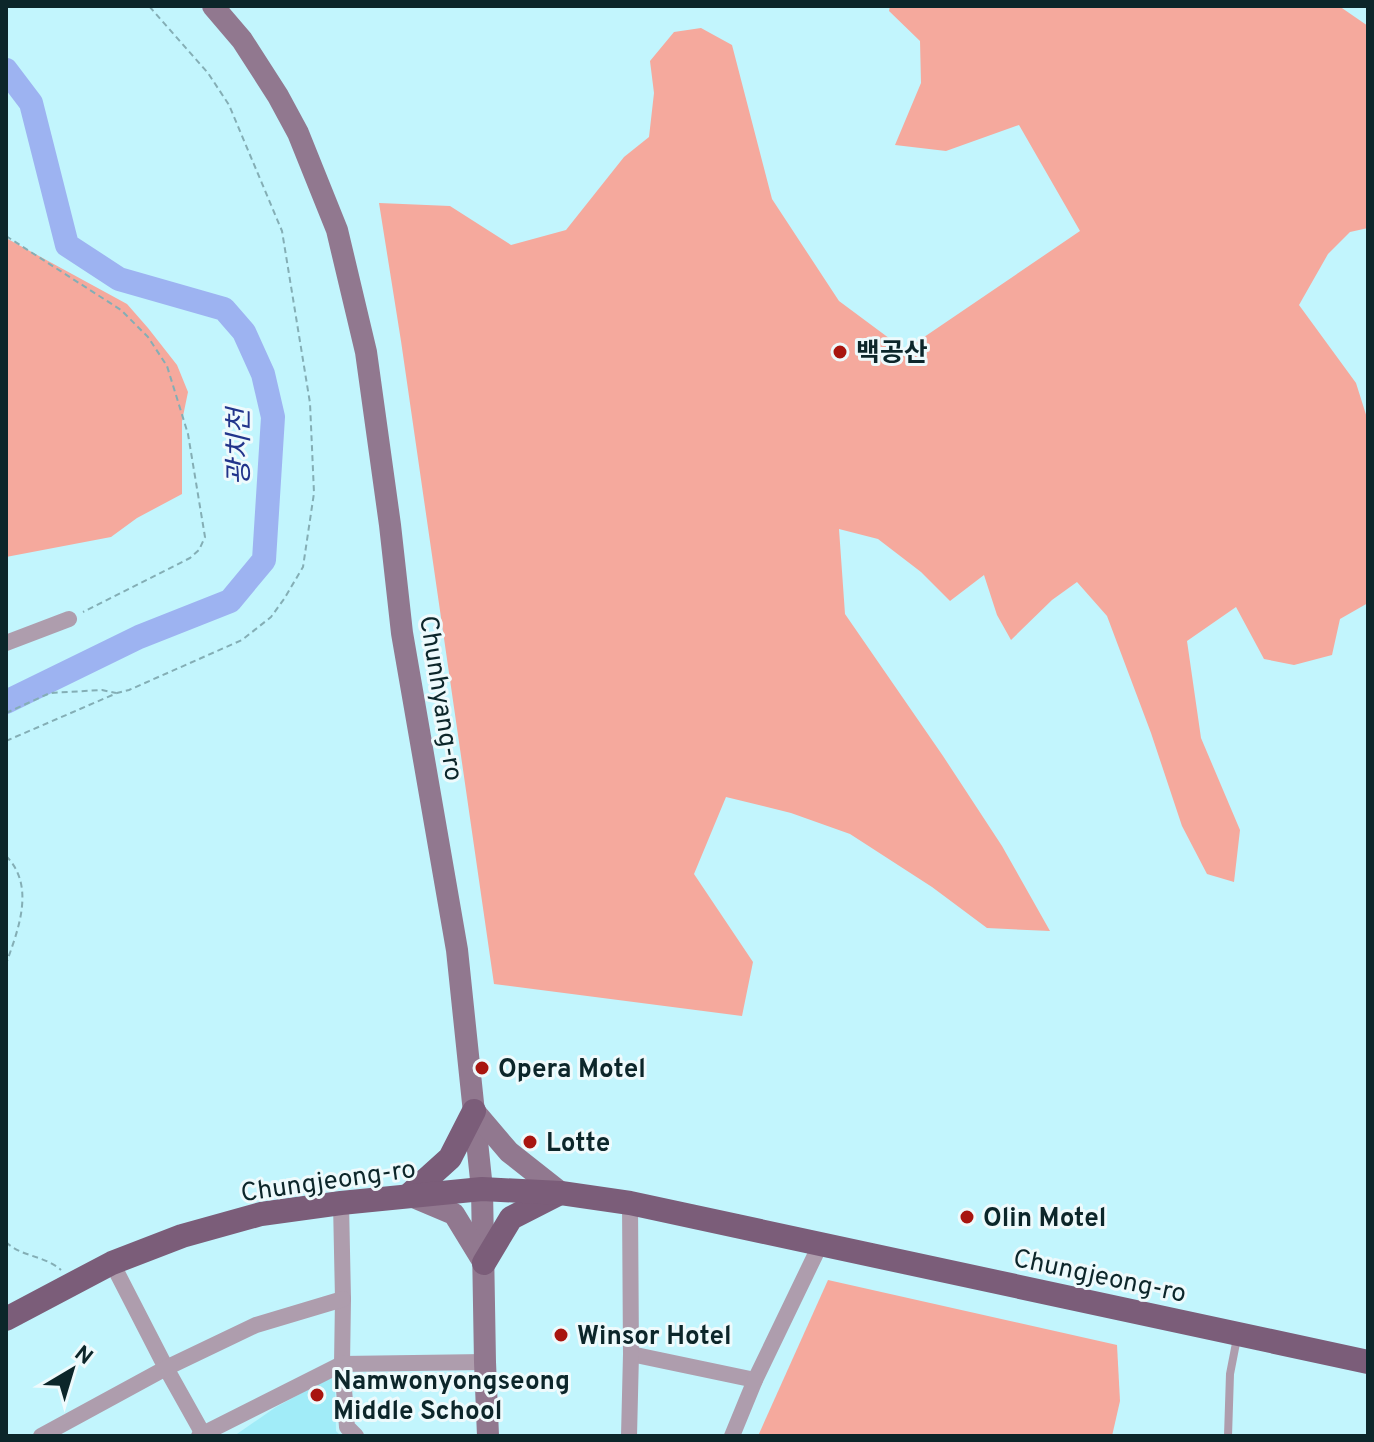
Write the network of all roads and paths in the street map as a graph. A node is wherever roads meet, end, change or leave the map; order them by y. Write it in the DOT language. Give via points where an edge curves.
graph roads {
  1 [pos="149,6"];
  2 [pos="213,6"];
  3 [pos="6,236"];
  4 [pos="69,619"];
  5 [pos="6,643"];
  6 [pos="117,693"];
  7 [pos="6,713"];
  8 [pos="6,741"];
  9 [pos="6,856"];
  10 [pos="6,964"];
  11 [pos="474,1111"];
  12 [pos="482,1189"];
  13 [pos="561,1193"];
  14 [pos="409,1195"];
  15 [pos="341,1203"];
  16 [pos="630,1203"];
  17 [pos="6,1242"];
  18 [pos="821,1243"];
  19 [pos="112,1263"];
  20 [pos="484,1263"];
  21 [pos="74,1282"];
  22 [pos="343,1299"];
  23 [pos="6,1319"];
  24 [pos="1238,1334"];
  25 [pos="631,1354"];
  26 [pos="485,1362"];
  27 [pos="1368,1362"];
  28 [pos="342,1364"];
  29 [pos="166,1368"];
  30 [pos="755,1380"];
  31 [pos="201,1435"];
  32 [pos="492,1435"];
  33 [pos="41,1436"];
  34 [pos="356,1436"];
  35 [pos="629,1436"];
  36 [pos="732,1436"];
  37 [pos="1228,1436"];
  1 -- 6 [label="path" via="229,105 282,231 310,403 314,493 303,567 271,617 242,640"];
  2 -- 11 [label="street, Chunhyang-ro" via="242,40 298,133 337,230 366,352 402,633 457,950"];
  3 -- 4 [label="path" via="121,310 148,337 167,366 188,434 205,537 190,558"];
  4 -- 5 [label="street"];
  6 -- 7 [label="path" via="50,693"];
  6 -- 8 [label="path"];
  9 -- 10 [label="path" via="20,876 22,901"];
  11 -- 12 [label="street, Chunhyang-ro"];
  11 -- 13 [label="street" via="509,1152"];
  11 -- 14 [label="main road" via="450,1158"];
  12 -- 13 [label="main road, Chungjeong-ro"];
  12 -- 14 [label="main road, Chungjeong-ro"];
  12 -- 20 [label="street, Chunhyang-ro"];
  13 -- 16 [label="main road, Chungjeong-ro"];
  13 -- 20 [label="main road" via="511,1218"];
  14 -- 15 [label="main road, Chungjeong-ro"];
  14 -- 20 [label="street" via="454,1214"];
  15 -- 19 [label="main road, Chungjeong-ro" via="261,1214"];
  15 -- 22 [label="street"];
  16 -- 18 [label="main road, Chungjeong-ro"];
  16 -- 25 [label="street"];
  17 -- 21 [label="path" via="52,1262"];
  18 -- 24 [label="main road, Chungjeong-ro"];
  18 -- 30 [label="street"];
  19 -- 21 [label="main road, Chungjeong-ro"];
  19 -- 29 [label="street"];
  20 -- 26 [label="street, Chunhyang-ro"];
  21 -- 23 [label="main road, Chungjeong-ro"];
  22 -- 28 [label="street"];
  22 -- 29 [label="street" via="256,1325"];
  24 -- 27 [label="main road, Chungjeong-ro"];
  24 -- 37 [label="lane" via="1230,1374"];
  25 -- 30 [label="street"];
  25 -- 35 [label="street"];
  26 -- 28 [label="street"];
  26 -- 32 [label="street, Chunhyang-ro"];
  28 -- 31 [label="street"];
  28 -- 34 [label="street" via="347,1427"];
  29 -- 31 [label="street"];
  29 -- 33 [label="street"];
  30 -- 36 [label="street"];
}
